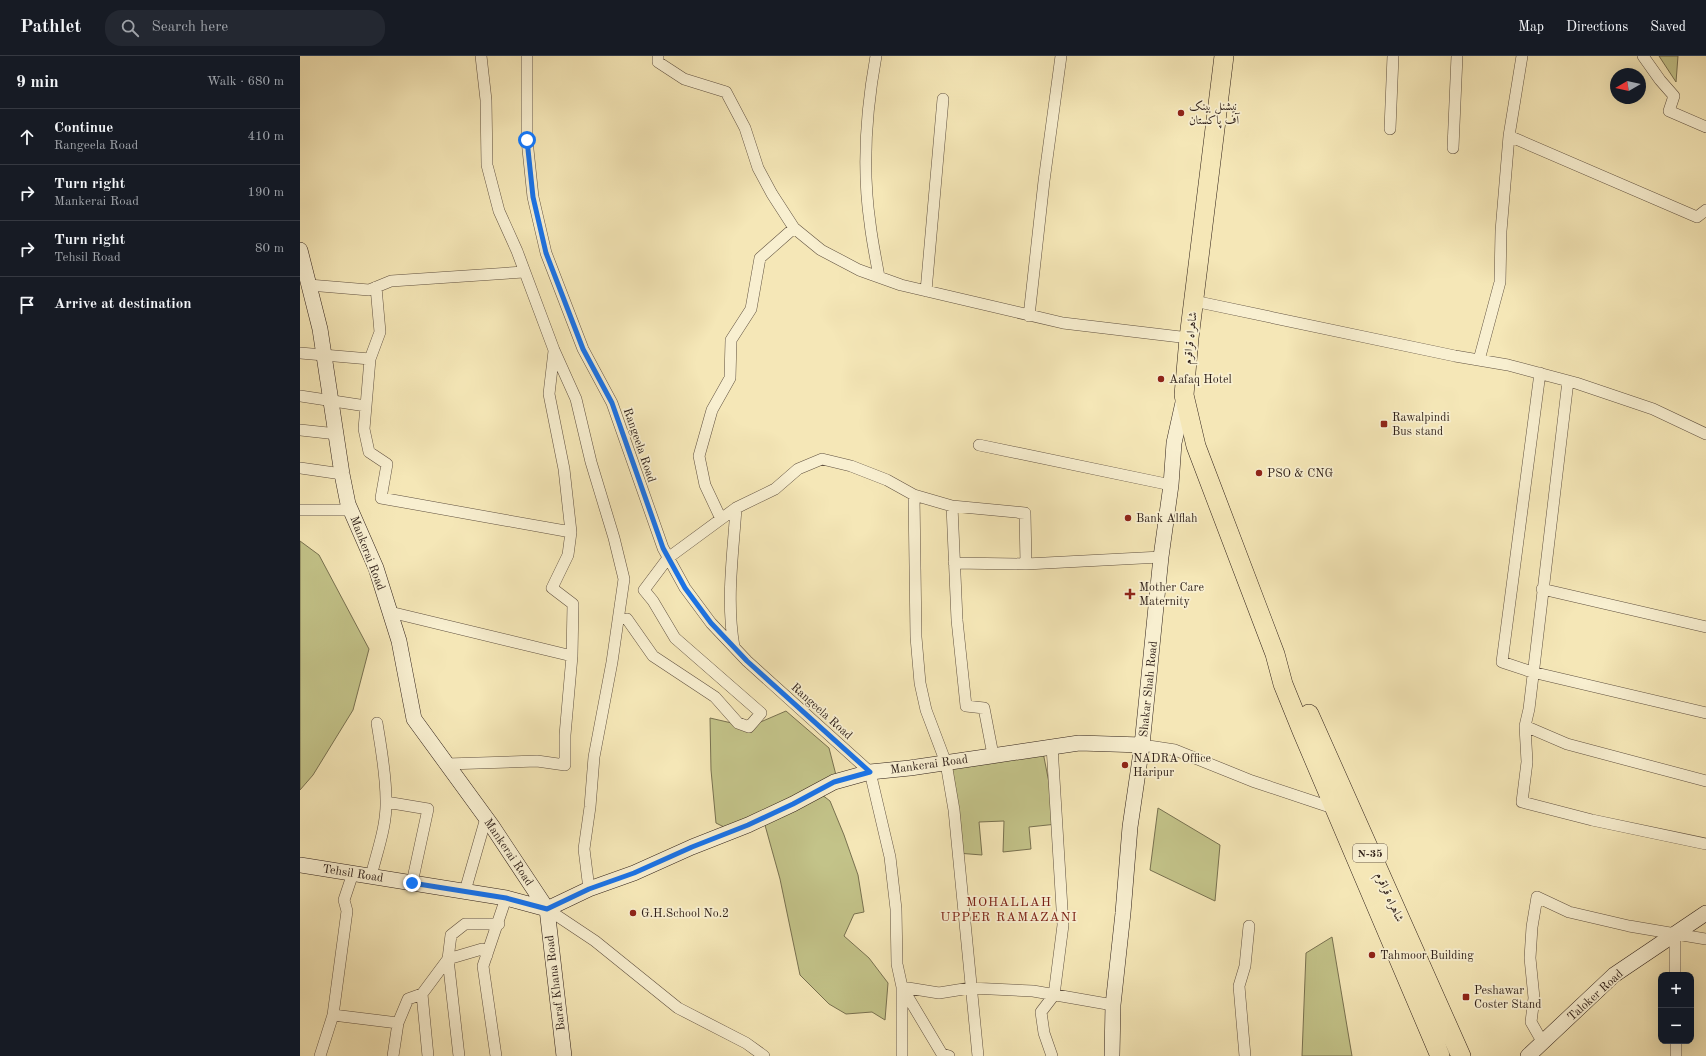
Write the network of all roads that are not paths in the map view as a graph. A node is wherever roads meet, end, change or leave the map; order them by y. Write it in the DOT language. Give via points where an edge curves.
graph roads {
  1 [pos="481,56"];
  2 [pos="527,56"];
  3 [pos="658,56"];
  4 [pos="876,56"];
  5 [pos="1061,56"];
  6 [pos="1224,56"];
  7 [pos="1393,56"];
  8 [pos="1457,56"];
  9 [pos="1522,56"];
  10 [pos="1644,56"];
  11 [pos="943,99"];
  12 [pos="1706,127"];
  13 [pos="1390,129"];
  14 [pos="1509,136"];
  15 [pos="1453,148"];
  16 [pos="1706,210"];
  17 [pos="794,228"];
  18 [pos="300,250"];
  19 [pos="524,272"];
  20 [pos="879,278"];
  21 [pos="309,285"];
  22 [pos="376,287"];
  23 [pos="926,291"];
  24 [pos="1194,301"];
  25 [pos="1029,316"];
  26 [pos="1189,338"];
  27 [pos="554,350"];
  28 [pos="300,353"];
  29 [pos="324,355"];
  30 [pos="370,359"];
  31 [pos="1479,360"];
  32 [pos="1540,373"];
  33 [pos="1568,381"];
  34 [pos="1184,394"];
  35 [pos="300,396"];
  36 [pos="332,400"];
  37 [pos="366,406"];
  38 [pos="300,430"];
  39 [pos="337,434"];
  40 [pos="1706,434"];
  41 [pos="979,444"];
  42 [pos="300,468"];
  43 [pos="342,474"];
  44 [pos="1171,485"];
  45 [pos="914,495"];
  46 [pos="952,506"];
  47 [pos="736,508"];
  48 [pos="300,510"];
  49 [pos="351,510"];
  50 [pos="721,519"];
  51 [pos="571,532"];
  52 [pos="1161,557"];
  53 [pos="668,558"];
  54 [pos="954,564"];
  55 [pos="1026,564"];
  56 [pos="1542,589"];
  57 [pos="390,612"];
  58 [pos="627,619"];
  59 [pos="1706,627"];
  60 [pos="734,647"];
  61 [pos="1275,654"];
  62 [pos="572,656"];
  63 [pos="1532,672"];
  64 [pos="1706,713"];
  65 [pos="377,723"];
  66 [pos="1525,726"];
  67 [pos="1142,745"];
  68 [pos="1052,746"];
  69 [pos="993,755"];
  70 [pos="946,763"];
  71 [pos="447,764"];
  72 [pos="870,772"];
  73 [pos="1706,781"];
  74 [pos="386,802"];
  75 [pos="1334,808"];
  76 [pos="486,818"];
  77 [pos="1706,844"];
  78 [pos="300,865"];
  79 [pos="353,874"];
  80 [pos="371,876"];
  81 [pos="412,883"];
  82 [pos="589,889"];
  83 [pos="465,891"];
  84 [pos="506,898"];
  85 [pos="547,909"];
  86 [pos="1706,913"];
  87 [pos="498,924"];
  88 [pos="1249,926"];
  89 [pos="1675,934"];
  90 [pos="1706,939"];
  91 [pos="487,955"];
  92 [pos="448,959"];
  93 [pos="1675,972"];
  94 [pos="902,987"];
  95 [pos="970,988"];
  96 [pos="422,994"];
  97 [pos="1054,995"];
  98 [pos="1113,1005"];
  99 [pos="333,1015"];
  100 [pos="398,1023"];
  101 [pos="1543,1043"];
  102 [pos="1676,1044"];
  103 [pos="320,1056"];
  104 [pos="393,1056"];
  105 [pos="428,1056"];
  106 [pos="459,1056"];
  107 [pos="496,1056"];
  108 [pos="564,1056"];
  109 [pos="764,1056"];
  110 [pos="902,1056"];
  111 [pos="949,1056"];
  112 [pos="978,1056"];
  113 [pos="1052,1056"];
  114 [pos="1112,1056"];
  115 [pos="1245,1056"];
  116 [pos="1440,1056"];
  117 [pos="1461,1056"];
  118 [pos="1528,1056"];
  119 [pos="1676,1056"];
  1 -- 19 [label="street" via="486,100 487,165 499,211"];
  2 -- 53 [label="street, Rangeela Road" via="527,140 533,197 546,253 583,349 612,403"];
  3 -- 17 [label="street" via="658,62 684,80 726,92 745,128 758,168"];
  4 -- 20 [label="street" via="869,92 866,158 869,222"];
  5 -- 25 [label="street"];
  6 -- 24 [label="highway, شاہراہ قراقرم / N-35"];
  7 -- 13 [label="street"];
  8 -- 15 [label="street"];
  9 -- 14 [label="street"];
  10 -- 12 [label="street" via="1674,96 1669,111"];
  11 -- 23 [label="street"];
  14 -- 16 [label="street" via="1697,217"];
  14 -- 31 [label="street" via="1501,231 1500,282"];
  17 -- 20 [label="street" via="821,250"];
  17 -- 50 [label="street" via="760,258 751,309 731,340 730,378 712,410 699,456 705,485"];
  18 -- 21 [label="street, Mankerai Road"];
  19 -- 22 [label="street" via="391,281"];
  19 -- 27 [label="street"];
  20 -- 23 [label="street"];
  21 -- 22 [label="street" via="369,290"];
  21 -- 29 [label="street, Mankerai Road"];
  22 -- 30 [label="street" via="380,332"];
  23 -- 25 [label="street"];
  24 -- 26 [label="highway, شاہراہ قراقرم / N-35"];
  24 -- 31 [label="street"];
  25 -- 26 [label="street" via="1063,323"];
  26 -- 34 [label="highway, شاہراہ قراقرم / N-35"];
  27 -- 51 [label="street" via="550,394 564,469"];
  27 -- 82 [label="street" via="576,399 624,579 594,757 584,849"];
  28 -- 29 [label="street"];
  29 -- 30 [label="street"];
  29 -- 36 [label="street, Mankerai Road"];
  30 -- 37 [label="street"];
  31 -- 32 [label="street"];
  32 -- 33 [label="street"];
  32 -- 63 [label="street" via="1502,662"];
  33 -- 40 [label="street" via="1653,409"];
  33 -- 56 [label="street"];
  34 -- 44 [label="street, Shakar Shah Road" via="1174,443"];
  34 -- 61 [label="highway, شاہراہ قراقرم / N-35" via="1196,446"];
  35 -- 36 [label="street"];
  36 -- 37 [label="street"];
  36 -- 39 [label="street, Mankerai Road"];
  37 -- 51 [label="street" via="364,430 369,452 387,464 381,498"];
  38 -- 39 [label="street"];
  39 -- 43 [label="street, Mankerai Road"];
  41 -- 44 [label="street"];
  42 -- 43 [label="street"];
  43 -- 49 [label="street, Mankerai Road"];
  44 -- 52 [label="street, Shakar Shah Road"];
  45 -- 46 [label="street"];
  45 -- 47 [label="street" via="887,480 851,466 822,460 798,469 775,489"];
  45 -- 70 [label="street" via="916,637 920,683 926,710"];
  46 -- 54 [label="street"];
  46 -- 55 [label="street" via="1025,513"];
  47 -- 50 [label="street"];
  47 -- 60 [label="street" via="729,585 730,623"];
  48 -- 49 [label="street"];
  49 -- 57 [label="street, Mankerai Road" via="376,568"];
  50 -- 53 [label="street"];
  51 -- 62 [label="street" via="568,555 552,588 573,604"];
  52 -- 55 [label="street"];
  52 -- 67 [label="street, Shakar Shah Road"];
  53 -- 58 [label="street" via="644,590 675,638 761,713 749,727 738,723 715,697 653,656"];
  53 -- 60 [label="street, Rangeela Road" via="689,594"];
  54 -- 55 [label="street"];
  54 -- 69 [label="street" via="966,706 984,708"];
  56 -- 59 [label="street"];
  56 -- 63 [label="street"];
  57 -- 62 [label="street"];
  57 -- 71 [label="street, Mankerai Road" via="399,641 414,719"];
  60 -- 72 [label="street, Rangeela Road"];
  61 -- 75 [label="highway, شاہراہ قراقرم / N-35" via="1283,684"];
  61 -- 117 [label="highway, شاہراہ قراقرم / N-35" via="1293,678"];
  62 -- 71 [label="street" via="564,735 565,765 537,761"];
  63 -- 64 [label="street"];
  63 -- 66 [label="street"];
  65 -- 74 [label="street" via="384,766"];
  66 -- 73 [label="street" via="1567,744"];
  66 -- 77 [label="street" via="1527,762 1522,802"];
  67 -- 68 [label="street, Mankerai Road" via="1079,743"];
  67 -- 75 [label="street" via="1175,750 1252,781"];
  67 -- 98 [label="street, Shakar Shah Road" via="1130,826"];
  68 -- 69 [label="street, Mankerai Road"];
  68 -- 97 [label="street" via="1063,925"];
  69 -- 70 [label="street, Mankerai Road"];
  70 -- 72 [label="street, Mankerai Road"];
  70 -- 95 [label="street" via="954,810"];
  71 -- 76 [label="street, Mankerai Road"];
  72 -- 82 [label="street, Mankerai Road" via="834,782 748,825"];
  72 -- 94 [label="street" via="890,857 896,909 897,964"];
  74 -- 80 [label="street"];
  74 -- 81 [label="street" via="428,810"];
  75 -- 116 [label="highway, شاہراہ قراقرم / N-35"];
  76 -- 83 [label="street"];
  76 -- 85 [label="street, Mankerai Road"];
  78 -- 79 [label="street, Tehsil Road"];
  79 -- 80 [label="street, Tehsil Road"];
  79 -- 99 [label="street" via="344,900 347,911"];
  80 -- 81 [label="street, Tehsil Road"];
  81 -- 83 [label="street, Tehsil Road"];
  82 -- 85 [label="street, Mankerai Road"];
  83 -- 84 [label="street, Tehsil Road"];
  84 -- 85 [label="street, Tehsil Road"];
  84 -- 87 [label="street"];
  85 -- 108 [label="street, Baraf Khana Road"];
  85 -- 109 [label="street" via="595,941 678,1008"];
  86 -- 89 [label="street, Taloker Road"];
  87 -- 91 [label="street"];
  87 -- 92 [label="street" via="465,924 451,936"];
  88 -- 115 [label="street" via="1245,966 1239,986"];
  89 -- 90 [label="street"];
  89 -- 93 [label="street"];
  89 -- 101 [label="street, Taloker Road" via="1614,975"];
  89 -- 101 [label="street" via="1569,912 1537,897 1530,958 1534,998 1531,1022"];
  91 -- 92 [label="street" via="482,949"];
  91 -- 107 [label="street" via="483,966"];
  92 -- 96 [label="street"];
  92 -- 106 [label="street"];
  94 -- 95 [label="street" via="939,993"];
  94 -- 110 [label="street"];
  94 -- 111 [label="street" via="942,1054"];
  95 -- 97 [label="street" via="1033,991"];
  95 -- 112 [label="street"];
  96 -- 100 [label="street" via="408,999"];
  96 -- 105 [label="street"];
  97 -- 98 [label="street"];
  97 -- 113 [label="street" via="1040,1012"];
  98 -- 114 [label="street, Shakar Shah Road"];
  99 -- 100 [label="street"];
  99 -- 103 [label="street"];
  100 -- 104 [label="street"];
  101 -- 118 [label="street, Taloker Road"];
  102 -- 119 [label="street"];
}
